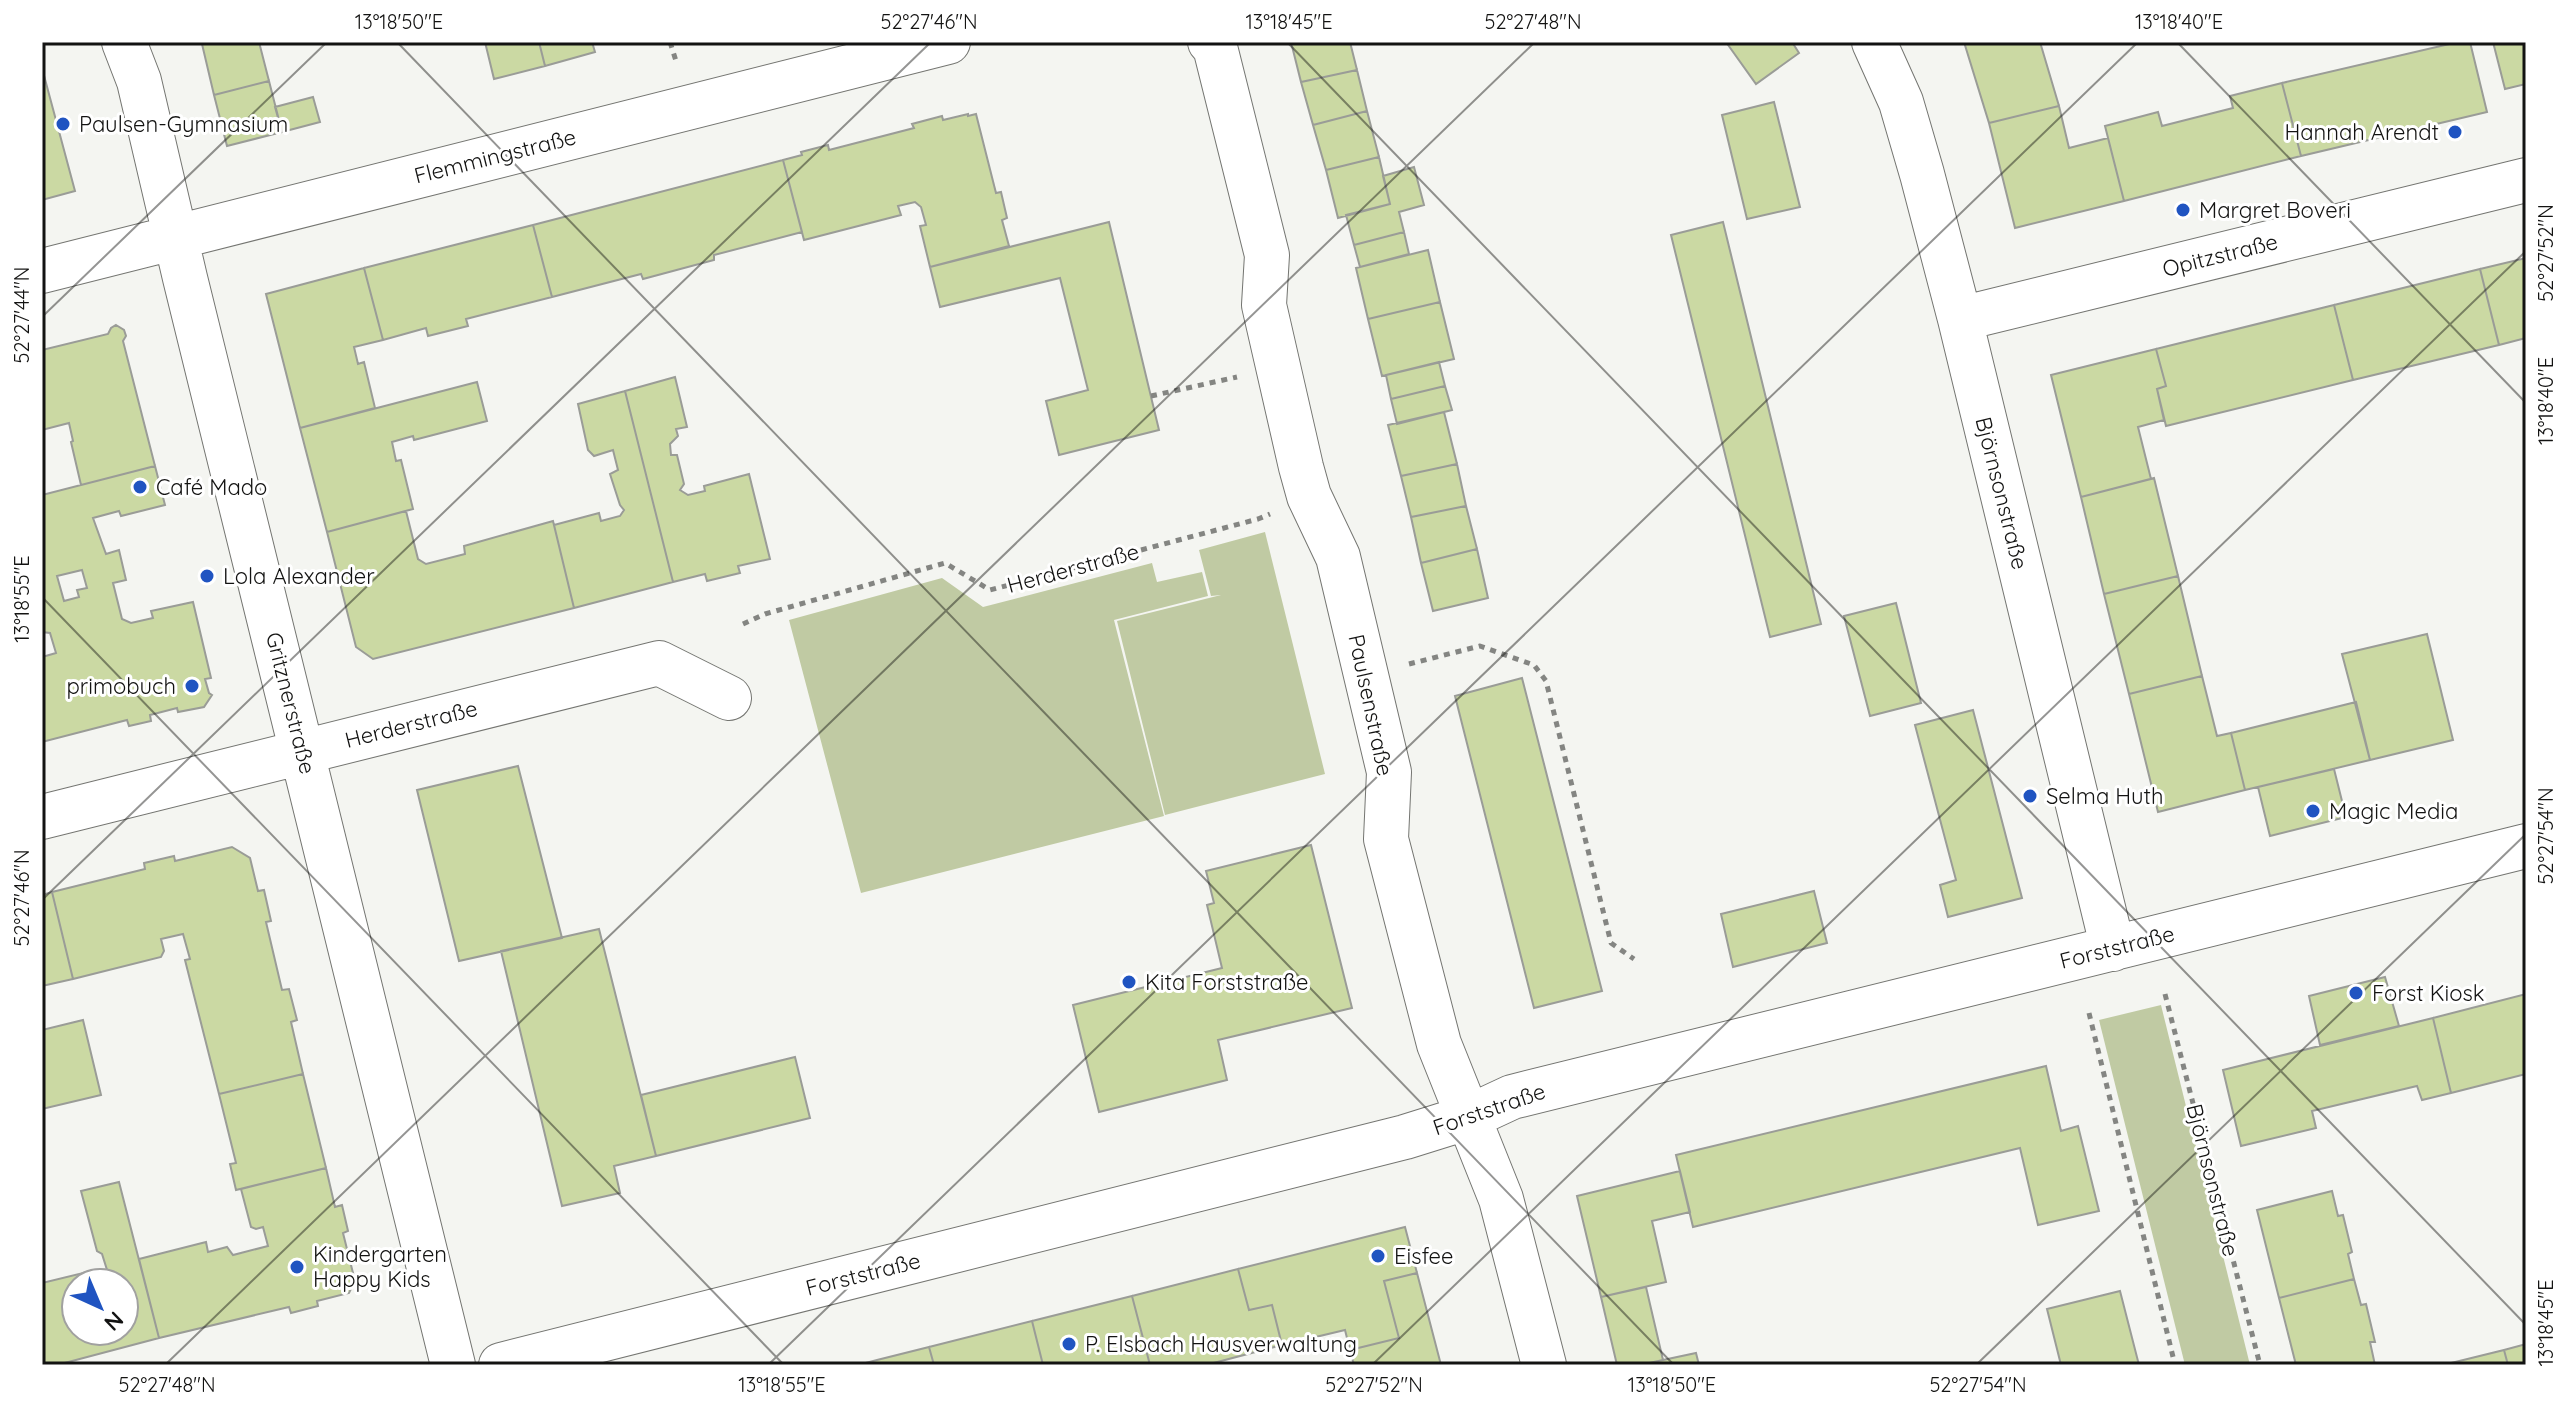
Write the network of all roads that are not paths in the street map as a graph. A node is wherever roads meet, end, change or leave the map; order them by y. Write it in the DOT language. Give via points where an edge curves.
graph roads {
  1 [pos="124,42"];
  2 [pos="948,42"];
  3 [pos="1210,42"];
  4 [pos="1874,42"];
  5 [pos="2526,180"];
  6 [pos="175,238"];
  7 [pos="42,271"];
  8 [pos="1960,319"];
  9 [pos="729,698"];
  10 [pos="303,750"];
  11 [pos="42,817"];
  12 [pos="2526,846"];
  13 [pos="2113,949"];
  14 [pos="1469,1117"];
  15 [pos="453,1365"];
  16 [pos="501,1365"];
  17 [pos="1544,1365"];
  1 -- 6 [label="street, Gritznerstraße" via="139,81"];
  2 -- 6 [label="street, Flemmingstraße"];
  3 -- 14 [label="street, Paulsenstraße" via="1267,255 1264,305 1301,467 1338,557 1389,772 1386,839 1439,1044"];
  4 -- 8 [label="street, Björnsonstraße" via="1901,102"];
  5 -- 8 [label="street, Opitzstraße"];
  6 -- 7 [label="street, Flemmingstraße"];
  6 -- 10 [label="street, Gritznerstraße"];
  8 -- 13 [label="street, Björnsonstraße"];
  9 -- 10 [label="street, Herderstraße" via="659,663"];
  10 -- 11 [label="street, Herderstraße"];
  10 -- 15 [label="street, Gritznerstraße"];
  12 -- 13 [label="street, Forststraße"];
  13 -- 14 [label="street, Forststraße" via="1512,1097"];
  14 -- 16 [label="street, Forststraße"];
  14 -- 17 [label="street, Paulsenstraße" via="1501,1199"];
}
